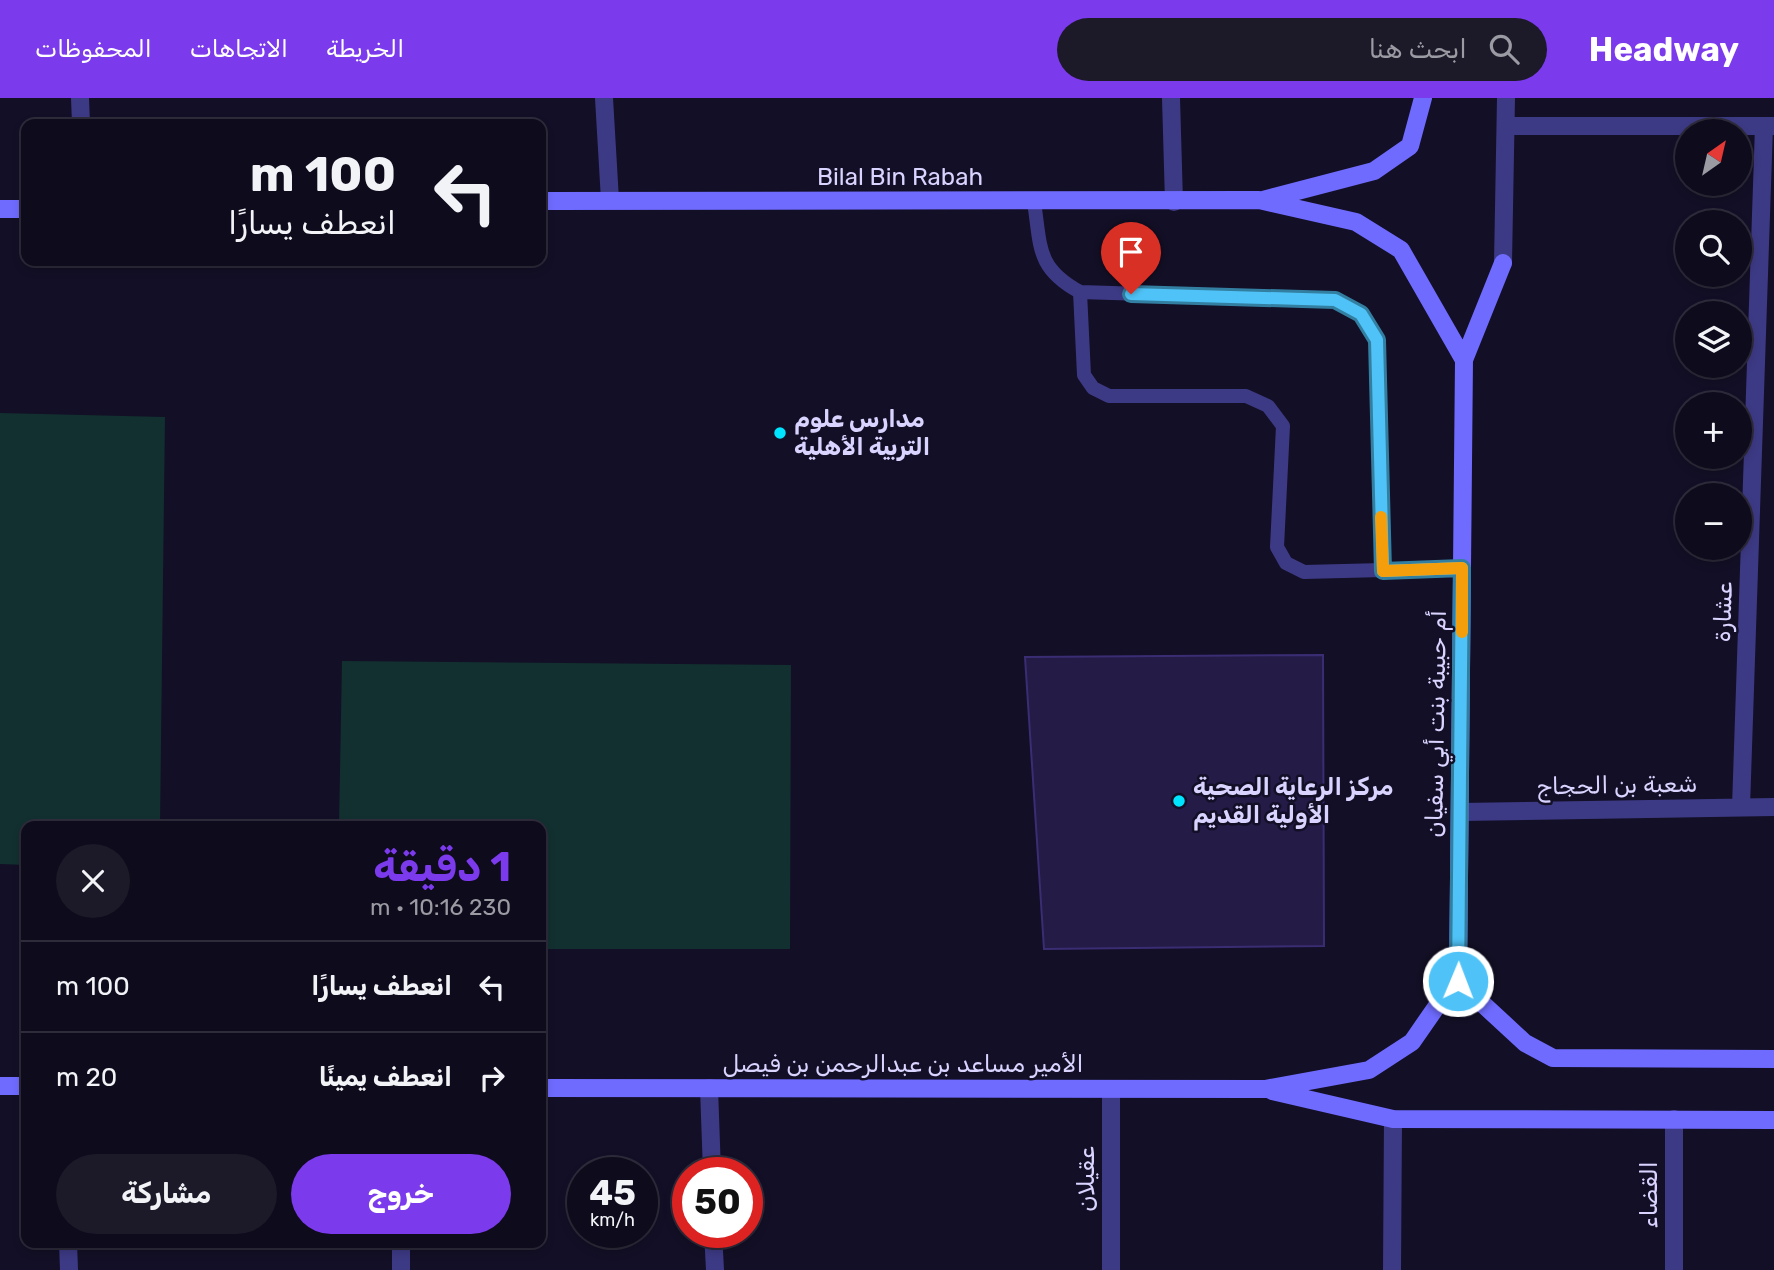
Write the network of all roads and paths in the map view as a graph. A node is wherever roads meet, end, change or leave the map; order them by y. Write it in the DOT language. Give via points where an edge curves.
graph roads {
  1 [pos="79,98"];
  2 [pos="604,98"];
  3 [pos="1171,98"];
  4 [pos="1423,98"];
  5 [pos="1506,98"];
  6 [pos="81,119"];
  7 [pos="1506,126"];
  8 [pos="1769,126"];
  9 [pos="610,200"];
  10 [pos="1259,200"];
  11 [pos="546,201"];
  12 [pos="1034,202"];
  13 [pos="1174,202"];
  14 [pos="0,209"];
  15 [pos="21,209"];
  16 [pos="1503,262"];
  17 [pos="1080,292"];
  18 [pos="1464,360"];
  19 [pos="1765,375"];
  20 [pos="1462,568"];
  21 [pos="1383,571"];
  22 [pos="1741,807"];
  23 [pos="1774,807"];
  24 [pos="1460,812"];
  25 [pos="1458,981"];
  26 [pos="1774,1059"];
  27 [pos="0,1086"];
  28 [pos="21,1086"];
  29 [pos="546,1088"];
  30 [pos="709,1088"];
  31 [pos="1111,1089"];
  32 [pos="1265,1089"];
  33 [pos="1393,1119"];
  34 [pos="1674,1119"];
  35 [pos="1774,1119"];
  36 [pos="711,1157"];
  37 [pos="68,1248"];
  38 [pos="401,1248"];
  39 [pos="714,1248"];
  40 [pos="69,1270"];
  41 [pos="401,1270"];
  42 [pos="715,1270"];
  43 [pos="1111,1270"];
  44 [pos="1392,1270"];
  45 [pos="1674,1270"];
  1 -- 6 [label="street"];
  2 -- 9 [label="street"];
  3 -- 13 [label="street"];
  4 -- 10 [label="main road" via="1410,146 1374,171"];
  5 -- 7 [label="street, أم حبيبة بنت أبي سفيان"];
  7 -- 8 [label="street"];
  7 -- 16 [label="street, أم حبيبة بنت أبي سفيان"];
  8 -- 19 [label="street, عشارة"];
  9 -- 11 [label="main road, Bilal Bin Rabah"];
  9 -- 12 [label="main road, Bilal Bin Rabah"];
  10 -- 13 [label="main road, Bilal Bin Rabah"];
  10 -- 18 [label="main road" via="1356,222 1401,250"];
  12 -- 13 [label="main road, Bilal Bin Rabah"];
  12 -- 17 [label="lane" via="1042,253 1051,272"];
  14 -- 15 [label="main road"];
  16 -- 18 [label="main road, أم حبيبة بنت أبي سفيان"];
  17 -- 21 [label="lane" via="1084,375 1093,388 1109,396 1246,396 1268,406 1283,426 1277,547 1286,563 1304,572"];
  17 -- 21 [label="lane" via="1335,300 1361,314 1377,340"];
  18 -- 20 [label="main road, أم حبيبة بنت أبي سفيان"];
  19 -- 22 [label="street, عشارة"];
  20 -- 21 [label="lane"];
  20 -- 24 [label="main road, أم حبيبة بنت أبي سفيان"];
  22 -- 23 [label="street, شعبة بن الحجاج"];
  22 -- 24 [label="street, شعبة بن الحجاج"];
  24 -- 25 [label="main road, أم حبيبة بنت أبي سفيان"];
  25 -- 26 [label="main road" via="1525,1043 1553,1058"];
  25 -- 32 [label="main road, الأمير مساعد بن عبدالرحمن بن فيصل" via="1412,1042 1369,1070"];
  27 -- 28 [label="main road"];
  29 -- 30 [label="main road, الأمير مساعد بن عبدالرحمن بن فيصل"];
  30 -- 31 [label="main road, الأمير مساعد بن عبدالرحمن بن فيصل"];
  30 -- 36 [label="street"];
  31 -- 32 [label="main road, الأمير مساعد بن عبدالرحمن بن فيصل"];
  31 -- 43 [label="street, عقيلان"];
  32 -- 33 [label="main road, الأمير مساعد بن عبدالرحمن بن فيصل"];
  33 -- 34 [label="main road, الأمير مساعد بن عبدالرحمن بن فيصل"];
  33 -- 44 [label="street"];
  34 -- 35 [label="main road, الأمير مساعد بن عبدالرحمن بن فيصل"];
  34 -- 45 [label="street, القضاء"];
  37 -- 40 [label="street"];
  38 -- 41 [label="street"];
  39 -- 42 [label="street"];
}
